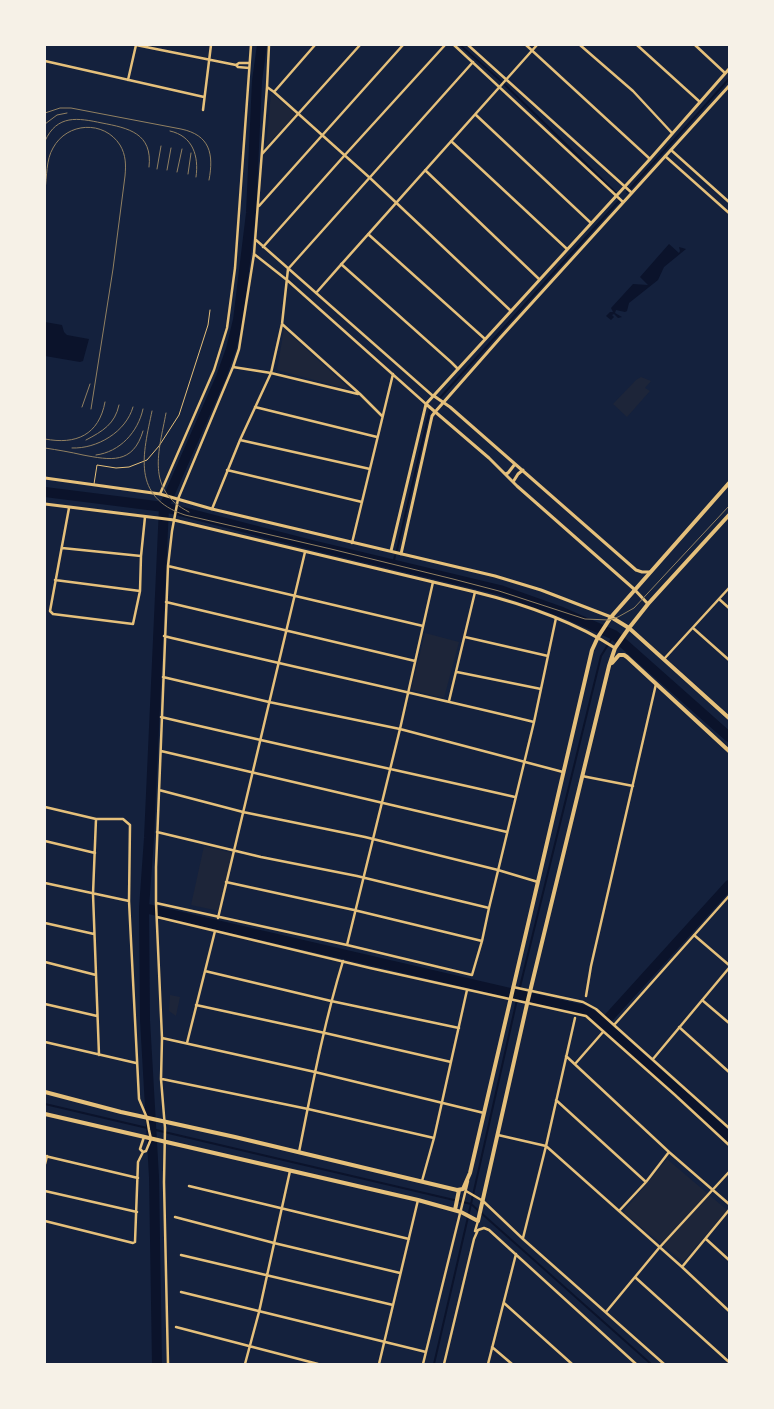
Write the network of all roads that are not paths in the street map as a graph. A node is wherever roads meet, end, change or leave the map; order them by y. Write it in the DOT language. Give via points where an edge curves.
graph roads {
  1 [pos="136,45"];
  2 [pos="211,45"];
  3 [pos="251,45"];
  4 [pos="315,45"];
  5 [pos="360,45"];
  6 [pos="402,45"];
  7 [pos="445,45"];
  8 [pos="454,45"];
  9 [pos="468,45"];
  10 [pos="526,45"];
  11 [pos="537,45"];
  12 [pos="580,45"];
  13 [pos="637,45"];
  14 [pos="695,45"];
  15 [pos="270,46"];
  16 [pos="532,50"];
  17 [pos="45,61"];
  18 [pos="209,61"];
  19 [pos="473,62"];
  20 [pos="250,64"];
  21 [pos="236,65"];
  22 [pos="249,68"];
  23 [pos="729,69"];
  24 [pos="726,73"];
  25 [pos="128,80"];
  26 [pos="506,81"];
  27 [pos="501,86"];
  28 [pos="729,86"];
  29 [pos="267,87"];
  30 [pos="274,92"];
  31 [pos="204,98"];
  32 [pos="700,102"];
  33 [pos="203,110"];
  34 [pos="298,113"];
  35 [pos="476,115"];
  36 [pos="672,133"];
  37 [pos="322,136"];
  38 [pos="451,141"];
  39 [pos="671,150"];
  40 [pos="262,154"];
  41 [pos="344,156"];
  42 [pos="665,156"];
  43 [pos="650,159"];
  44 [pos="425,170"];
  45 [pos="370,178"];
  46 [pos="625,186"];
  47 [pos="718,192"];
  48 [pos="631,193"];
  49 [pos="615,195"];
  50 [pos="725,198"];
  51 [pos="713,199"];
  52 [pos="623,202"];
  53 [pos="729,202"];
  54 [pos="397,204"];
  55 [pos="719,204"];
  56 [pos="258,207"];
  57 [pos="729,213"];
  58 [pos="591,223"];
  59 [pos="368,234"];
  60 [pos="256,240"];
  61 [pos="263,247"];
  62 [pos="567,249"];
  63 [pos="254,254"];
  64 [pos="341,264"];
  65 [pos="288,269"];
  66 [pos="539,279"];
  67 [pos="287,280"];
  68 [pos="316,293"];
  69 [pos="210,310"];
  70 [pos="511,311"];
  71 [pos="282,324"];
  72 [pos="485,339"];
  73 [pos="233,367"];
  74 [pos="458,370"];
  75 [pos="270,373"];
  76 [pos="393,374"];
  77 [pos="360,394"];
  78 [pos="434,396"];
  79 [pos="442,402"];
  80 [pos="426,404"];
  81 [pos="254,407"];
  82 [pos="434,412"];
  83 [pos="382,416"];
  84 [pos="377,437"];
  85 [pos="240,440"];
  86 [pos="515,464"];
  87 [pos="370,469"];
  88 [pos="227,470"];
  89 [pos="523,470"];
  90 [pos="505,474"];
  91 [pos="45,478"];
  92 [pos="513,482"];
  93 [pos="729,482"];
  94 [pos="94,485"];
  95 [pos="160,494"];
  96 [pos="177,499"];
  97 [pos="362,502"];
  98 [pos="45,504"];
  99 [pos="69,508"];
  100 [pos="212,509"];
  101 [pos="729,515"];
  102 [pos="145,517"];
  103 [pos="174,519"];
  104 [pos="352,543"];
  105 [pos="62,548"];
  106 [pos="391,551"];
  107 [pos="305,552"];
  108 [pos="401,554"];
  109 [pos="141,556"];
  110 [pos="168,566"];
  111 [pos="650,572"];
  112 [pos="55,580"];
  113 [pos="433,582"];
  114 [pos="729,588"];
  115 [pos="634,589"];
  116 [pos="140,591"];
  117 [pos="475,592"];
  118 [pos="294,596"];
  119 [pos="720,599"];
  120 [pos="166,601"];
  121 [pos="648,604"];
  122 [pos="729,608"];
  123 [pos="610,617"];
  124 [pos="556,618"];
  125 [pos="423,626"];
  126 [pos="629,628"];
  127 [pos="693,628"];
  128 [pos="286,630"];
  129 [pos="164,636"];
  130 [pos="598,636"];
  131 [pos="464,637"];
  132 [pos="613,647"];
  133 [pos="548,656"];
  134 [pos="663,660"];
  135 [pos="729,660"];
  136 [pos="415,661"];
  137 [pos="278,664"];
  138 [pos="609,666"];
  139 [pos="456,671"];
  140 [pos="163,677"];
  141 [pos="656,684"];
  142 [pos="541,689"];
  143 [pos="408,692"];
  144 [pos="449,701"];
  145 [pos="269,702"];
  146 [pos="161,717"];
  147 [pos="729,718"];
  148 [pos="534,722"];
  149 [pos="400,729"];
  150 [pos="260,740"];
  151 [pos="160,751"];
  152 [pos="729,751"];
  153 [pos="524,762"];
  154 [pos="390,768"];
  155 [pos="563,772"];
  156 [pos="252,773"];
  157 [pos="582,776"];
  158 [pos="633,786"];
  159 [pos="158,790"];
  160 [pos="516,797"];
  161 [pos="382,802"];
  162 [pos="45,807"];
  163 [pos="243,812"];
  164 [pos="96,819"];
  165 [pos="157,832"];
  166 [pos="507,832"];
  167 [pos="372,839"];
  168 [pos="45,841"];
  169 [pos="234,850"];
  170 [pos="95,853"];
  171 [pos="498,870"];
  172 [pos="363,877"];
  173 [pos="226,882"];
  174 [pos="538,882"];
  175 [pos="45,883"];
  176 [pos="93,894"];
  177 [pos="729,896"];
  178 [pos="129,901"];
  179 [pos="156,904"];
  180 [pos="489,908"];
  181 [pos="354,910"];
  182 [pos="157,917"];
  183 [pos="218,918"];
  184 [pos="45,923"];
  185 [pos="215,931"];
  186 [pos="94,934"];
  187 [pos="694,935"];
  188 [pos="482,941"];
  189 [pos="347,945"];
  190 [pos="343,961"];
  191 [pos="45,962"];
  192 [pos="729,966"];
  193 [pos="204,971"];
  194 [pos="96,975"];
  195 [pos="514,988"];
  196 [pos="467,990"];
  197 [pos="530,992"];
  198 [pos="586,996"];
  199 [pos="511,1000"];
  200 [pos="702,1000"];
  201 [pos="331,1001"];
  202 [pos="526,1003"];
  203 [pos="45,1004"];
  204 [pos="196,1005"];
  205 [pos="97,1016"];
  206 [pos="574,1018"];
  207 [pos="729,1023"];
  208 [pos="613,1025"];
  209 [pos="679,1027"];
  210 [pos="459,1028"];
  211 [pos="325,1032"];
  212 [pos="603,1032"];
  213 [pos="162,1038"];
  214 [pos="45,1042"];
  215 [pos="187,1044"];
  216 [pos="99,1055"];
  217 [pos="566,1056"];
  218 [pos="652,1060"];
  219 [pos="451,1062"];
  220 [pos="136,1063"];
  221 [pos="574,1064"];
  222 [pos="315,1072"];
  223 [pos="729,1072"];
  224 [pos="161,1079"];
  225 [pos="45,1092"];
  226 [pos="556,1100"];
  227 [pos="442,1102"];
  228 [pos="308,1109"];
  229 [pos="484,1112"];
  230 [pos="45,1114"];
  231 [pos="149,1118"];
  232 [pos="163,1120"];
  233 [pos="729,1128"];
  234 [pos="498,1135"];
  235 [pos="144,1137"];
  236 [pos="434,1138"];
  237 [pos="151,1139"];
  238 [pos="163,1141"];
  239 [pos="729,1145"];
  240 [pos="546,1146"];
  241 [pos="143,1152"];
  242 [pos="669,1152"];
  243 [pos="299,1153"];
  244 [pos="46,1156"];
  245 [pos="45,1164"];
  246 [pos="290,1171"];
  247 [pos="729,1172"];
  248 [pos="470,1173"];
  249 [pos="138,1178"];
  250 [pos="422,1181"];
  251 [pos="646,1182"];
  252 [pos="189,1186"];
  253 [pos="459,1190"];
  254 [pos="713,1190"];
  255 [pos="45,1191"];
  256 [pos="467,1193"];
  257 [pos="418,1200"];
  258 [pos="482,1201"];
  259 [pos="729,1204"];
  260 [pos="282,1208"];
  261 [pos="455,1210"];
  262 [pos="729,1210"];
  263 [pos="462,1211"];
  264 [pos="619,1211"];
  265 [pos="137,1212"];
  266 [pos="175,1217"];
  267 [pos="477,1219"];
  268 [pos="45,1221"];
  269 [pos="409,1239"];
  270 [pos="474,1239"];
  271 [pos="523,1239"];
  272 [pos="705,1239"];
  273 [pos="274,1244"];
  274 [pos="659,1248"];
  275 [pos="516,1254"];
  276 [pos="181,1255"];
  277 [pos="729,1260"];
  278 [pos="682,1267"];
  279 [pos="400,1273"];
  280 [pos="267,1276"];
  281 [pos="636,1277"];
  282 [pos="181,1292"];
  283 [pos="504,1303"];
  284 [pos="393,1305"];
  285 [pos="729,1311"];
  286 [pos="259,1312"];
  287 [pos="606,1312"];
  288 [pos="176,1327"];
  289 [pos="384,1342"];
  290 [pos="491,1346"];
  291 [pos="249,1347"];
  292 [pos="426,1352"];
  293 [pos="729,1362"];
  294 [pos="168,1364"];
  295 [pos="245,1364"];
  296 [pos="318,1364"];
  297 [pos="379,1364"];
  298 [pos="423,1364"];
  299 [pos="444,1364"];
  300 [pos="488,1364"];
  301 [pos="512,1364"];
  302 [pos="572,1364"];
  303 [pos="636,1364"];
  304 [pos="664,1364"];
  1 -- 18 [label="street"];
  1 -- 25 [label="street"];
  2 -- 18 [label="street"];
  3 -- 20 [label="street"];
  4 -- 30 [label="street"];
  5 -- 34 [label="street"];
  6 -- 37 [label="street"];
  7 -- 41 [label="street"];
  8 -- 19 [label="street"];
  9 -- 26 [label="street"];
  10 -- 16 [label="street"];
  11 -- 16 [label="street"];
  12 -- 36 [label="street" via="633,91"];
  13 -- 32 [label="street"];
  14 -- 24 [label="street"];
  15 -- 29 [label="street"];
  16 -- 26 [label="street"];
  16 -- 43 [label="street"];
  17 -- 25 [label="street"];
  18 -- 21 [label="street"];
  18 -- 31 [label="street"];
  19 -- 27 [label="street"];
  19 -- 45 [label="street"];
  20 -- 21 [label="street"];
  20 -- 22 [label="street"];
  21 -- 22 [label="street"];
  22 -- 95 [label="street" via="235,268 227,328 214,370"];
  23 -- 24 [label="street"];
  24 -- 32 [label="street"];
  25 -- 31 [label="street"];
  26 -- 27 [label="street"];
  26 -- 46 [label="street"];
  27 -- 35 [label="street"];
  27 -- 49 [label="street"];
  28 -- 39 [label="street"];
  29 -- 30 [label="street"];
  29 -- 40 [label="street"];
  30 -- 34 [label="street"];
  31 -- 33 [label="street"];
  32 -- 36 [label="street"];
  34 -- 37 [label="street"];
  34 -- 40 [label="street"];
  35 -- 38 [label="street"];
  35 -- 58 [label="street"];
  36 -- 43 [label="street"];
  37 -- 41 [label="street"];
  37 -- 56 [label="street"];
  38 -- 44 [label="street"];
  38 -- 62 [label="street"];
  39 -- 42 [label="street"];
  39 -- 47 [label="street"];
  40 -- 56 [label="street"];
  41 -- 45 [label="street"];
  41 -- 61 [label="street"];
  42 -- 48 [label="street"];
  42 -- 51 [label="street"];
  43 -- 46 [label="street"];
  44 -- 54 [label="street"];
  44 -- 66 [label="street"];
  45 -- 54 [label="street"];
  45 -- 65 [label="street"];
  46 -- 48 [label="street"];
  46 -- 49 [label="street"];
  47 -- 50 [label="street"];
  47 -- 51 [label="street"];
  48 -- 52 [label="street"];
  49 -- 52 [label="street"];
  49 -- 58 [label="street"];
  50 -- 53 [label="street"];
  50 -- 55 [label="street"];
  51 -- 55 [label="street"];
  52 -- 79 [label="street"];
  54 -- 59 [label="street"];
  54 -- 70 [label="street"];
  55 -- 57 [label="street"];
  56 -- 60 [label="street"];
  58 -- 62 [label="street"];
  59 -- 64 [label="street"];
  59 -- 72 [label="street"];
  60 -- 61 [label="street"];
  60 -- 63 [label="street"];
  61 -- 65 [label="street"];
  62 -- 66 [label="street"];
  63 -- 67 [label="street"];
  63 -- 73 [label="street" via="239,349"];
  64 -- 68 [label="street"];
  64 -- 74 [label="street"];
  65 -- 67 [label="street"];
  65 -- 68 [label="street"];
  66 -- 70 [label="street"];
  67 -- 71 [label="street"];
  67 -- 76 [label="street"];
  68 -- 78 [label="street"];
  69 -- 94 [label="lane" via="179,415 159,446 147,460 129,467 97,465"];
  70 -- 72 [label="street"];
  71 -- 75 [label="street"];
  71 -- 77 [label="street"];
  72 -- 74 [label="street"];
  73 -- 75 [label="street"];
  73 -- 96 [label="street"];
  74 -- 78 [label="street"];
  75 -- 77 [label="street"];
  75 -- 81 [label="street"];
  76 -- 80 [label="street"];
  76 -- 83 [label="street"];
  77 -- 83 [label="street"];
  78 -- 79 [label="street"];
  78 -- 80 [label="street"];
  79 -- 82 [label="street"];
  79 -- 86 [label="street"];
  80 -- 82 [label="street"];
  80 -- 106 [label="street"];
  81 -- 84 [label="street"];
  81 -- 85 [label="street"];
  82 -- 90 [label="street"];
  82 -- 108 [label="street"];
  83 -- 84 [label="street"];
  84 -- 87 [label="street"];
  85 -- 87 [label="street"];
  85 -- 88 [label="street"];
  86 -- 89 [label="street"];
  86 -- 90 [label="street"];
  87 -- 97 [label="street"];
  88 -- 97 [label="street"];
  88 -- 100 [label="street"];
  89 -- 92 [label="street"];
  89 -- 111 [label="street" via="636,570"];
  90 -- 92 [label="street"];
  91 -- 94 [label="street"];
  92 -- 115 [label="street"];
  93 -- 111 [label="main road"];
  94 -- 95 [label="street"];
  95 -- 96 [label="street"];
  96 -- 100 [label="street"];
  96 -- 103 [label="street"];
  97 -- 104 [label="street"];
  98 -- 99 [label="street"];
  99 -- 102 [label="street"];
  99 -- 105 [label="street"];
  100 -- 104 [label="street"];
  101 -- 121 [label="main road"];
  102 -- 103 [label="street"];
  102 -- 109 [label="street"];
  103 -- 107 [label="street"];
  103 -- 110 [label="street"];
  104 -- 106 [label="street"];
  105 -- 109 [label="street"];
  105 -- 112 [label="street"];
  106 -- 108 [label="street"];
  107 -- 113 [label="street"];
  107 -- 118 [label="street"];
  108 -- 123 [label="street" via="527,585"];
  109 -- 116 [label="street"];
  110 -- 118 [label="street"];
  110 -- 120 [label="street"];
  111 -- 115 [label="main road"];
  112 -- 116 [label="street"];
  112 -- 116 [label="street" via="51,614 133,624"];
  113 -- 117 [label="street"];
  113 -- 125 [label="street"];
  114 -- 119 [label="street"];
  115 -- 121 [label="street"];
  115 -- 123 [label="main road"];
  117 -- 124 [label="street"];
  117 -- 131 [label="street"];
  118 -- 125 [label="street"];
  118 -- 128 [label="street"];
  119 -- 122 [label="street"];
  119 -- 127 [label="street"];
  120 -- 128 [label="street"];
  120 -- 129 [label="street"];
  121 -- 126 [label="main road"];
  123 -- 126 [label="main road"];
  123 -- 130 [label="main road"];
  124 -- 130 [label="street"];
  124 -- 133 [label="street"];
  125 -- 136 [label="street"];
  126 -- 132 [label="main road"];
  126 -- 134 [label="main road"];
  127 -- 134 [label="street"];
  127 -- 135 [label="street"];
  128 -- 136 [label="street"];
  128 -- 137 [label="street"];
  129 -- 137 [label="street"];
  129 -- 140 [label="street"];
  130 -- 132 [label="street"];
  130 -- 155 [label="main road"];
  131 -- 133 [label="street"];
  131 -- 139 [label="street"];
  132 -- 138 [label="main road"];
  133 -- 142 [label="street"];
  134 -- 147 [label="main road"];
  136 -- 143 [label="street"];
  137 -- 143 [label="street"];
  137 -- 145 [label="street"];
  138 -- 141 [label="main road" via="619,655 624,655"];
  138 -- 157 [label="main road"];
  139 -- 142 [label="street"];
  139 -- 144 [label="street"];
  140 -- 145 [label="street"];
  140 -- 146 [label="street"];
  141 -- 152 [label="main road"];
  141 -- 158 [label="street"];
  142 -- 148 [label="street"];
  143 -- 144 [label="street"];
  143 -- 149 [label="street"];
  144 -- 148 [label="street"];
  145 -- 149 [label="street"];
  145 -- 150 [label="street"];
  146 -- 150 [label="street"];
  146 -- 151 [label="street"];
  148 -- 153 [label="street"];
  149 -- 153 [label="street"];
  149 -- 154 [label="street"];
  150 -- 154 [label="street"];
  150 -- 156 [label="street"];
  151 -- 156 [label="street"];
  151 -- 159 [label="street"];
  153 -- 155 [label="street"];
  153 -- 160 [label="street"];
  154 -- 160 [label="street"];
  154 -- 161 [label="street"];
  155 -- 174 [label="main road"];
  156 -- 161 [label="street"];
  156 -- 163 [label="street"];
  157 -- 158 [label="street"];
  157 -- 197 [label="main road"];
  158 -- 198 [label="street"];
  159 -- 163 [label="street"];
  159 -- 165 [label="street"];
  160 -- 166 [label="street"];
  161 -- 166 [label="street"];
  161 -- 167 [label="street"];
  162 -- 164 [label="street"];
  163 -- 167 [label="street"];
  163 -- 169 [label="street"];
  164 -- 170 [label="street"];
  164 -- 178 [label="street" via="123,820 130,825"];
  165 -- 169 [label="street"];
  165 -- 179 [label="street"];
  166 -- 171 [label="street"];
  167 -- 171 [label="street"];
  167 -- 172 [label="street"];
  168 -- 170 [label="street"];
  169 -- 172 [label="street"];
  169 -- 173 [label="street"];
  170 -- 176 [label="street"];
  171 -- 174 [label="street"];
  171 -- 180 [label="street"];
  172 -- 180 [label="street"];
  172 -- 181 [label="street"];
  173 -- 181 [label="street"];
  173 -- 183 [label="street"];
  174 -- 195 [label="main road"];
  175 -- 176 [label="street"];
  176 -- 178 [label="street"];
  176 -- 186 [label="street"];
  177 -- 187 [label="street"];
  178 -- 220 [label="street"];
  179 -- 182 [label="street"];
  179 -- 183 [label="street"];
  180 -- 188 [label="street"];
  181 -- 188 [label="street"];
  181 -- 189 [label="street"];
  182 -- 185 [label="street"];
  182 -- 213 [label="street"];
  183 -- 189 [label="street"];
  184 -- 186 [label="street"];
  185 -- 190 [label="street"];
  185 -- 193 [label="street"];
  186 -- 194 [label="street"];
  187 -- 192 [label="street"];
  187 -- 208 [label="street"];
  188 -- 189 [label="street" via="472,975"];
  190 -- 196 [label="street"];
  190 -- 201 [label="street"];
  191 -- 194 [label="street"];
  192 -- 200 [label="street"];
  193 -- 201 [label="street"];
  193 -- 204 [label="street"];
  194 -- 205 [label="street"];
  195 -- 197 [label="street"];
  195 -- 199 [label="main road"];
  196 -- 199 [label="street"];
  196 -- 210 [label="street"];
  197 -- 202 [label="main road"];
  197 -- 208 [label="street" via="583,1002"];
  199 -- 202 [label="street"];
  199 -- 229 [label="main road"];
  200 -- 207 [label="street"];
  200 -- 209 [label="street"];
  201 -- 210 [label="street"];
  201 -- 211 [label="street"];
  202 -- 212 [label="street" via="586,1016"];
  202 -- 234 [label="main road"];
  203 -- 205 [label="street"];
  204 -- 211 [label="street"];
  204 -- 215 [label="street"];
  205 -- 216 [label="street"];
  206 -- 217 [label="street"];
  208 -- 218 [label="street"];
  209 -- 218 [label="street"];
  209 -- 223 [label="street"];
  210 -- 219 [label="street"];
  211 -- 219 [label="street"];
  211 -- 222 [label="street"];
  212 -- 221 [label="street"];
  212 -- 239 [label="street"];
  213 -- 215 [label="street"];
  213 -- 224 [label="street"];
  214 -- 216 [label="street"];
  215 -- 222 [label="street"];
  216 -- 220 [label="street"];
  217 -- 221 [label="street"];
  217 -- 226 [label="street"];
  218 -- 233 [label="street"];
  219 -- 227 [label="street"];
  220 -- 231 [label="street" via="139,1100"];
  221 -- 242 [label="street"];
  222 -- 227 [label="street"];
  222 -- 228 [label="street"];
  224 -- 228 [label="street"];
  224 -- 232 [label="street"];
  225 -- 231 [label="main road"];
  226 -- 240 [label="street"];
  226 -- 251 [label="street"];
  227 -- 229 [label="street"];
  227 -- 236 [label="street"];
  228 -- 236 [label="street"];
  228 -- 243 [label="street"];
  229 -- 248 [label="main road"];
  230 -- 235 [label="main road"];
  231 -- 232 [label="main road"];
  231 -- 237 [label="street"];
  232 -- 238 [label="street"];
  232 -- 243 [label="main road"];
  234 -- 240 [label="street"];
  234 -- 258 [label="main road"];
  235 -- 237 [label="main road"];
  235 -- 241 [label="street" via="140,1149"];
  236 -- 250 [label="street"];
  237 -- 238 [label="main road"];
  237 -- 241 [label="street"];
  238 -- 246 [label="main road"];
  238 -- 294 [label="street"];
  240 -- 264 [label="street"];
  240 -- 271 [label="street"];
  241 -- 249 [label="street" via="138,1162"];
  242 -- 251 [label="street"];
  242 -- 254 [label="street"];
  243 -- 250 [label="main road"];
  244 -- 245 [label="street"];
  244 -- 249 [label="street"];
  246 -- 257 [label="main road"];
  246 -- 260 [label="street"];
  247 -- 254 [label="street"];
  248 -- 253 [label="main road" via="464,1187"];
  248 -- 256 [label="street"];
  249 -- 265 [label="street"];
  250 -- 253 [label="main road"];
  251 -- 264 [label="street"];
  252 -- 260 [label="street"];
  253 -- 261 [label="main road"];
  254 -- 259 [label="street"];
  254 -- 274 [label="street"];
  255 -- 265 [label="street"];
  256 -- 258 [label="street"];
  256 -- 263 [label="street"];
  257 -- 261 [label="main road"];
  257 -- 269 [label="street"];
  258 -- 267 [label="main road"];
  258 -- 271 [label="street"];
  260 -- 269 [label="street"];
  260 -- 273 [label="street"];
  261 -- 263 [label="main road"];
  262 -- 272 [label="street"];
  263 -- 267 [label="main road"];
  263 -- 292 [label="street"];
  264 -- 274 [label="street"];
  265 -- 268 [label="street" via="136,1241 133,1243"];
  266 -- 273 [label="street"];
  267 -- 270 [label="street"];
  269 -- 279 [label="street"];
  270 -- 275 [label="street" via="478,1230 486,1228"];
  270 -- 299 [label="street"];
  271 -- 287 [label="street"];
  272 -- 277 [label="street"];
  272 -- 278 [label="street"];
  273 -- 279 [label="street"];
  273 -- 280 [label="street"];
  274 -- 278 [label="street"];
  274 -- 281 [label="street"];
  275 -- 283 [label="street"];
  275 -- 303 [label="street"];
  276 -- 280 [label="street"];
  278 -- 285 [label="street"];
  279 -- 284 [label="street"];
  280 -- 284 [label="street"];
  280 -- 286 [label="street"];
  281 -- 287 [label="street"];
  281 -- 293 [label="street"];
  282 -- 286 [label="street"];
  283 -- 290 [label="street"];
  283 -- 302 [label="street"];
  284 -- 289 [label="street"];
  286 -- 289 [label="street"];
  286 -- 291 [label="street"];
  287 -- 304 [label="street"];
  288 -- 291 [label="street"];
  289 -- 292 [label="street"];
  289 -- 297 [label="street"];
  290 -- 300 [label="street"];
  290 -- 301 [label="street"];
  291 -- 295 [label="street"];
  291 -- 296 [label="street"];
  292 -- 298 [label="street"];
}
